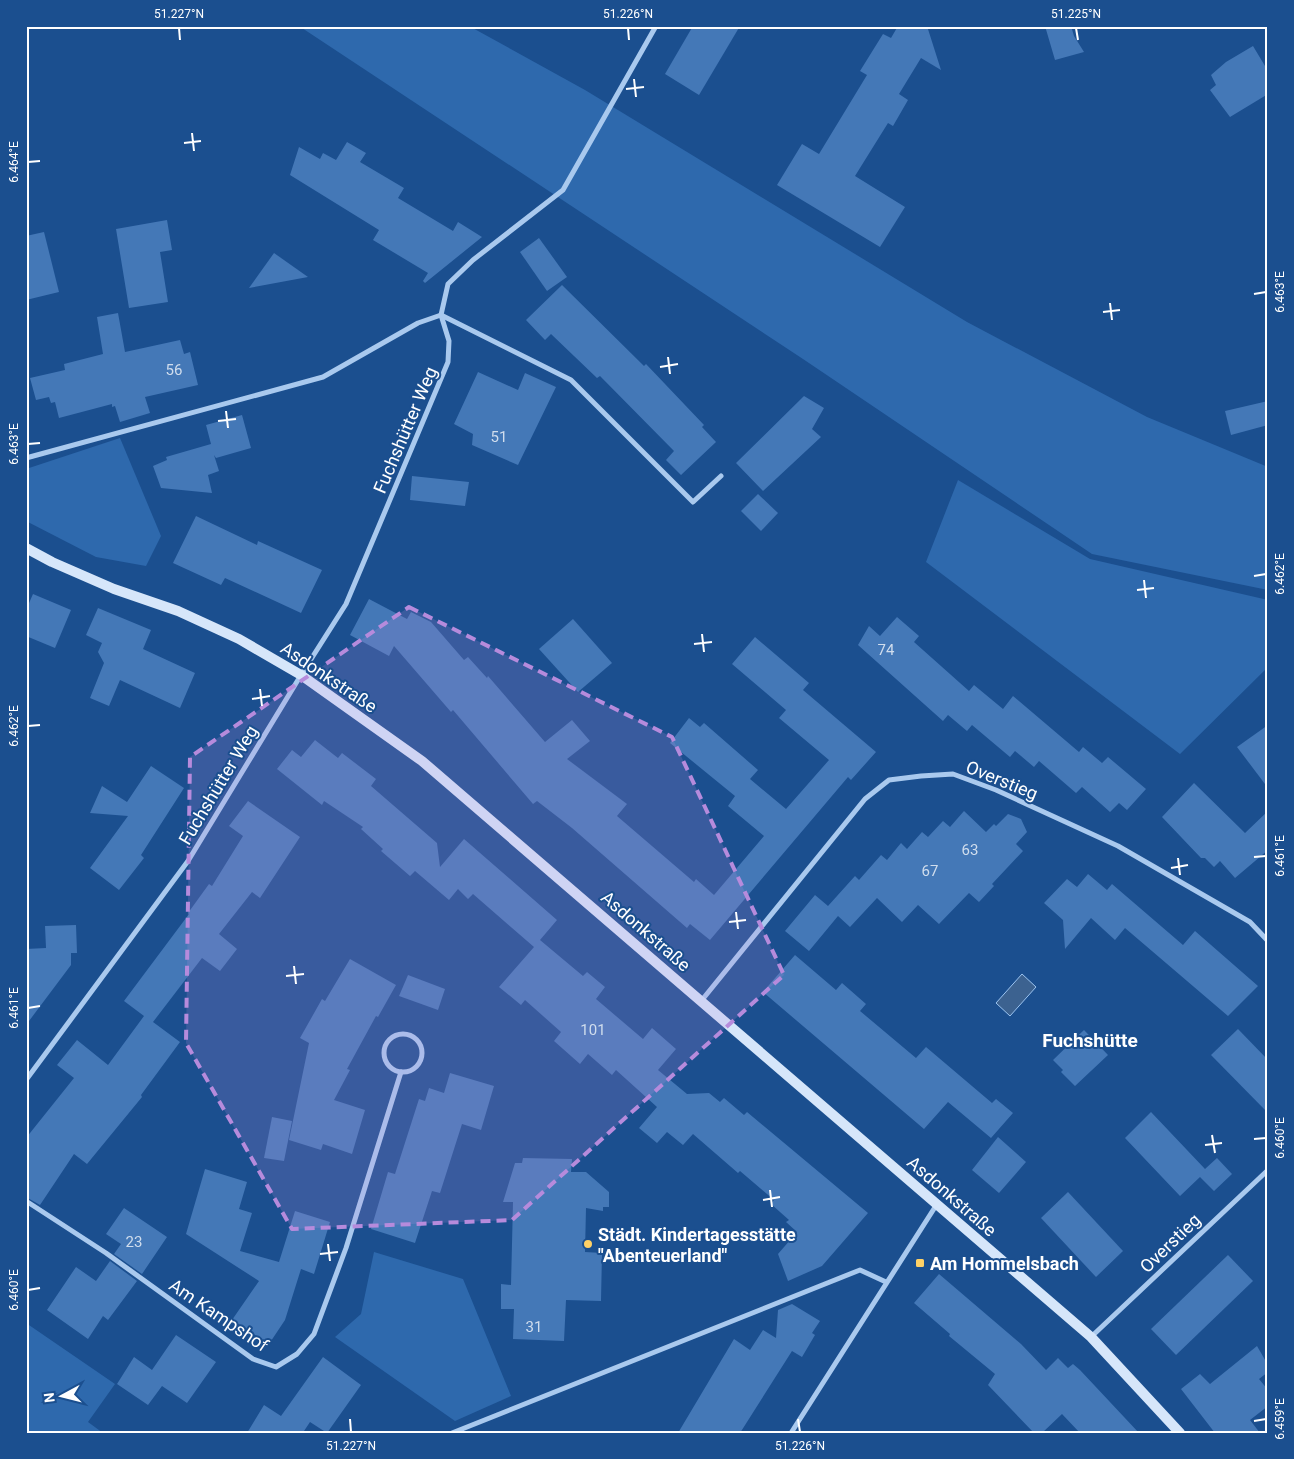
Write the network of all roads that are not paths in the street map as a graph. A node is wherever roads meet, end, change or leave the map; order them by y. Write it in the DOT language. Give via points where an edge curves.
graph roads {
  1 [pos="656,26"];
  2 [pos="441,315"];
  3 [pos="26,458"];
  4 [pos="721,476"];
  5 [pos="26,548"];
  6 [pos="301,675"];
  7 [pos="1268,941"];
  8 [pos="702,1000"];
  9 [pos="401,1072"];
  10 [pos="26,1080"];
  11 [pos="1268,1170"];
  12 [pos="26,1201"];
  13 [pos="937,1204"];
  14 [pos="886,1282"];
  15 [pos="1091,1336"];
  16 [pos="452,1433"];
  17 [pos="791,1433"];
  18 [pos="1180,1433"];
  1 -- 2 [label="street, Fuchshütter Weg" via="563,190 473,260 448,284"];
  2 -- 3 [label="street" via="418,323 323,377"];
  2 -- 4 [label="street" via="571,380 693,502"];
  2 -- 6 [label="street, Fuchshütter Weg" via="449,341 448,362 346,604"];
  5 -- 6 [label="street, Asdonkstraße" via="114,590 178,611 239,639"];
  6 -- 8 [label="street, Asdonkstraße" via="422,761"];
  6 -- 10 [label="street, Fuchshütter Weg" via="188,861"];
  7 -- 8 [label="street, Overstieg" via="1250,922 1109,842 996,790 953,774 921,776 889,780 865,799"];
  8 -- 13 [label="street, Asdonkstraße"];
  9 -- 9 [label="street" via="417,1066 422,1051 412,1037 404,1035 389,1040 384,1056 393,1070"];
  9 -- 12 [label="street, Am Kampshof" via="346,1248 314,1334 297,1354 276,1368 253,1358 106,1253"];
  11 -- 15 [label="street, Overstieg"];
  13 -- 14 [label="street"];
  13 -- 15 [label="street, Asdonkstraße"];
  14 -- 16 [label="street" via="860,1270"];
  14 -- 17 [label="street"];
  15 -- 18 [label="street, Asdonkstraße"];
}
